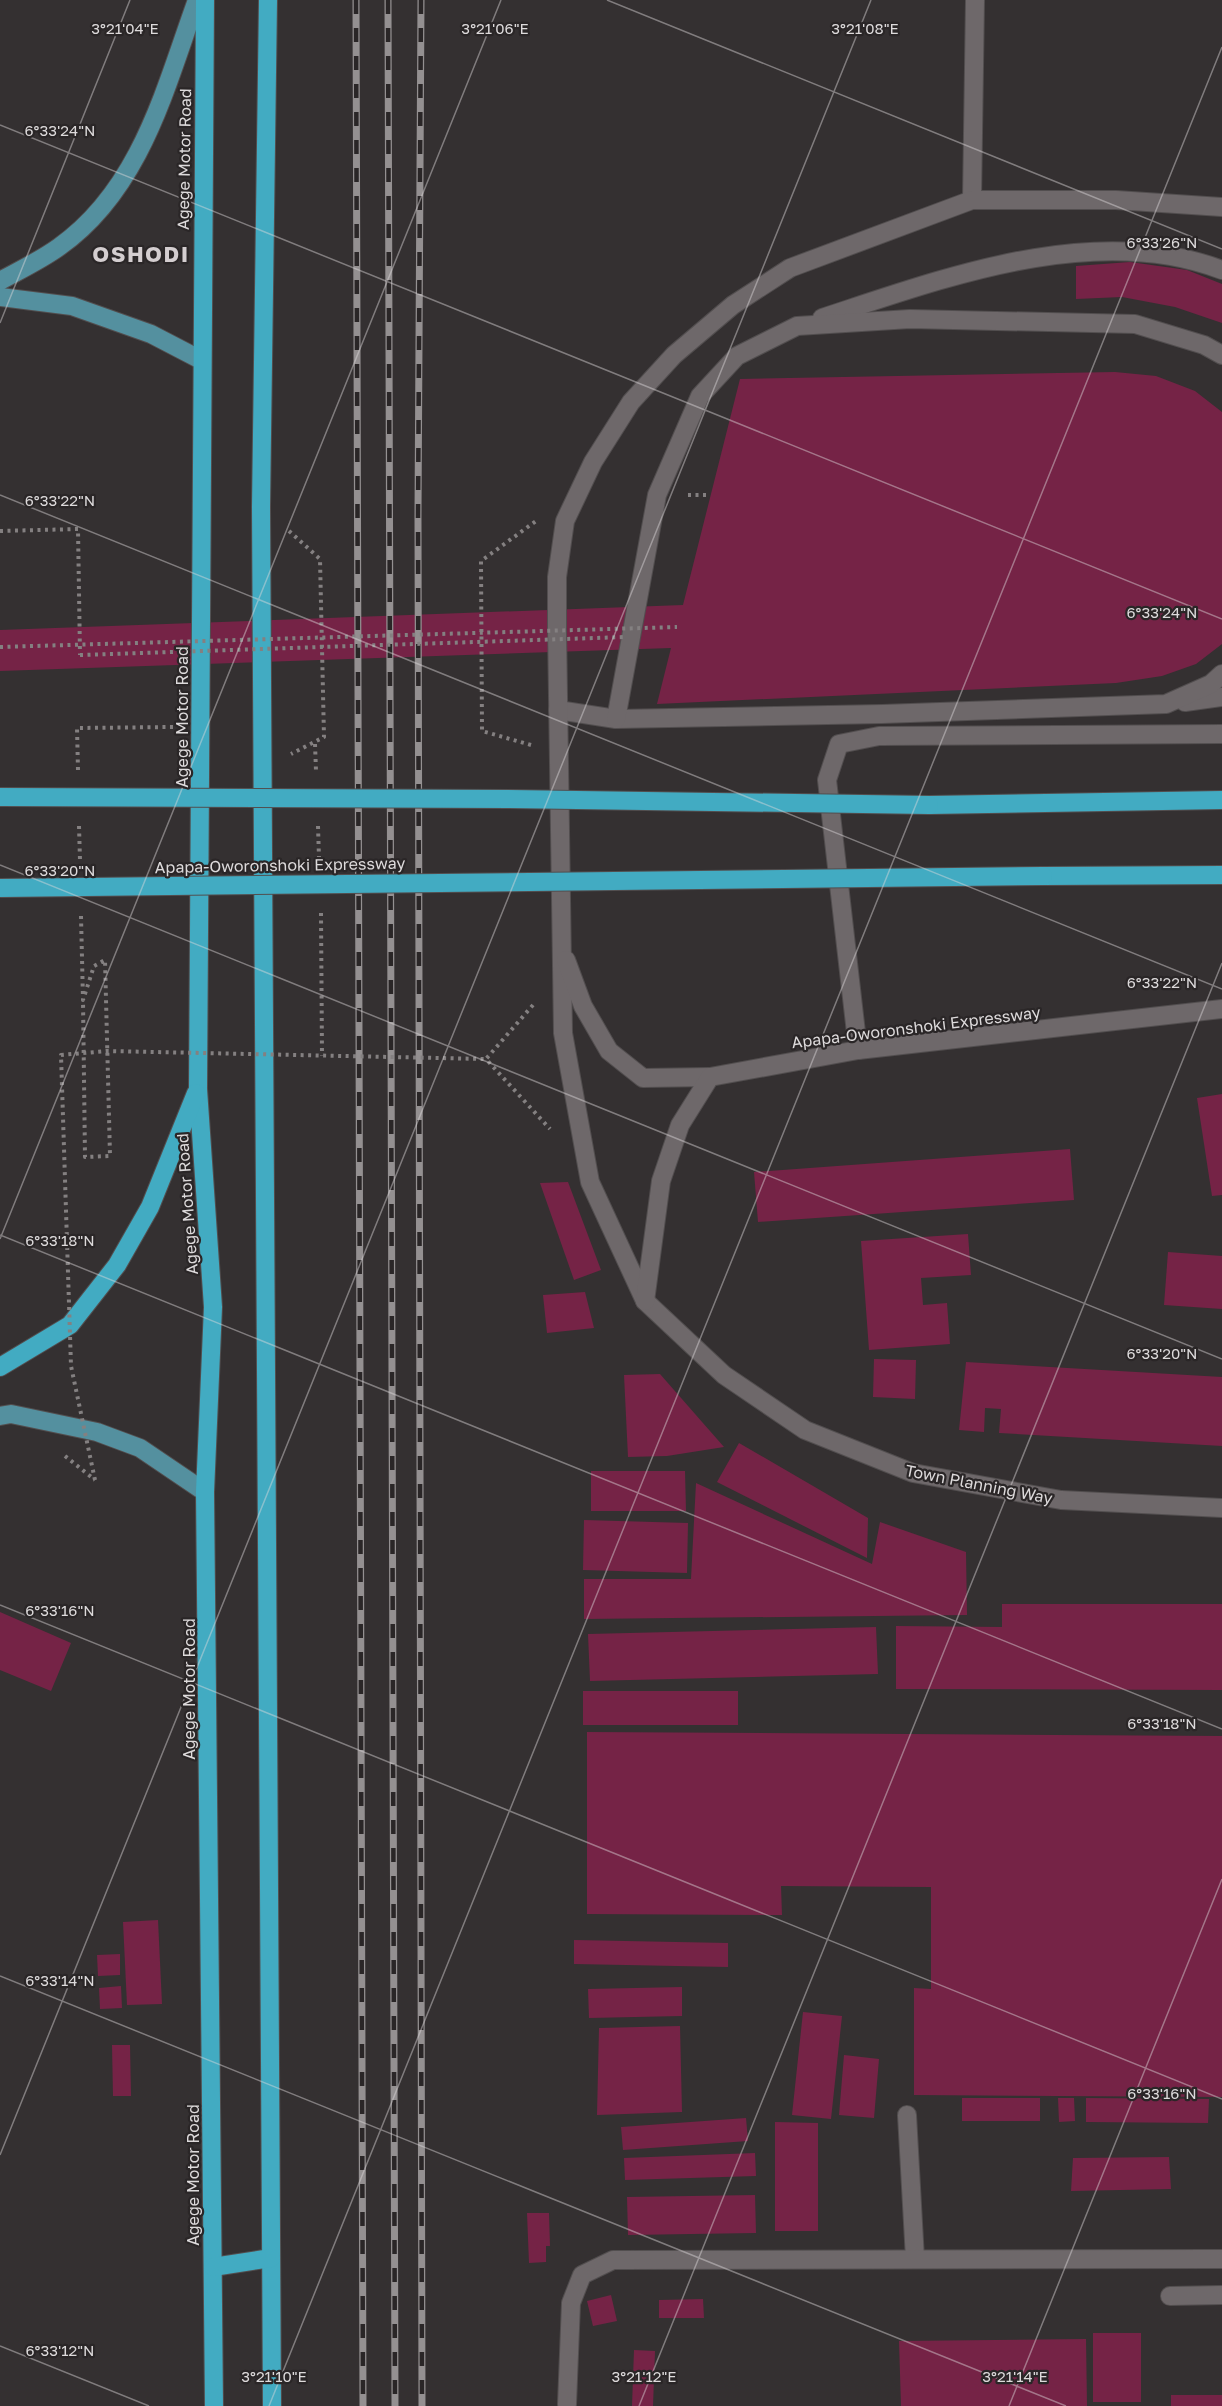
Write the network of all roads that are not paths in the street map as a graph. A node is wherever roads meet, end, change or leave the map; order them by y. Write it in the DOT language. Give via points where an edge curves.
graph roads {
  1 [pos="197,0"];
  2 [pos="205,0"];
  3 [pos="268,0"];
  4 [pos="975,0"];
  5 [pos="972,200"];
  6 [pos="1222,207"];
  7 [pos="1222,270"];
  8 [pos="0,281"];
  9 [pos="0,297"];
  10 [pos="797,326"];
  11 [pos="1222,355"];
  12 [pos="201,360"];
  13 [pos="1222,674"];
  14 [pos="1222,697"];
  15 [pos="1166,704"];
  16 [pos="558,710"];
  17 [pos="616,719"];
  18 [pos="1222,734"];
  19 [pos="0,797"];
  20 [pos="1222,800"];
  21 [pos="1222,875"];
  22 [pos="0,888"];
  23 [pos="561,947"];
  24 [pos="1222,1009"];
  25 [pos="858,1050"];
  26 [pos="710,1077"];
  27 [pos="198,1089"];
  28 [pos="645,1301"];
  29 [pos="0,1367"];
  30 [pos="0,1416"];
  31 [pos="205,1492"];
  32 [pos="1222,1508"];
  33 [pos="907,2115"];
  34 [pos="271,2258"];
  35 [pos="915,2259"];
  36 [pos="1222,2259"];
  37 [pos="213,2267"];
  38 [pos="1222,2295"];
  39 [pos="1170,2296"];
  40 [pos="567,2404"];
  41 [pos="214,2406"];
  42 [pos="272,2406"];
  1 -- 8 [label="main road" via="144,143 109,200 60,246"];
  2 -- 12 [label="highway, Agege Motor Road"];
  3 -- 34 [label="highway" via="261,507"];
  4 -- 5 [label="main road"];
  5 -- 6 [label="main road" via="1116,200"];
  5 -- 16 [label="main road" via="790,268 733,305 674,355 631,402 592,462 565,521 557,577"];
  7 -- 10 [label="main road" via="1193,258 1115,251 1040,256 926,284"];
  9 -- 12 [label="main road" via="72,306 151,334"];
  10 -- 11 [label="main road" via="910,319 1135,324 1204,345"];
  10 -- 17 [label="main road" via="737,356 700,396 657,495"];
  12 -- 27 [label="highway, Agege Motor Road"];
  13 -- 15 [label="main road" via="1211,684"];
  14 -- 15 [label="main road"];
  15 -- 17 [label="main road"];
  16 -- 17 [label="main road"];
  16 -- 23 [label="main road"];
  18 -- 25 [label="main road" via="879,736 839,744 827,780"];
  19 -- 20 [label="highway, bridge" via="929,805"];
  21 -- 22 [label="highway, Apapa-Oworonshoki Expressway, bridge"];
  23 -- 26 [label="main road, Apapa-Oworonshoki Expressway" via="583,1006 609,1051 644,1078"];
  23 -- 28 [label="main road" via="562,1033 590,1182"];
  24 -- 25 [label="main road, Apapa-Oworonshoki Expressway"];
  25 -- 26 [label="main road, Apapa-Oworonshoki Expressway"];
  26 -- 28 [label="main road" via="680,1125 661,1181"];
  27 -- 29 [label="highway" via="150,1207 117,1265 70,1325"];
  27 -- 31 [label="highway, Agege Motor Road" via="213,1307"];
  28 -- 32 [label="main road, Town Planning Way" via="724,1375 805,1430 913,1473 1061,1500"];
  30 -- 31 [label="main road" via="11,1414 97,1432 140,1448"];
  31 -- 37 [label="highway, Agege Motor Road"];
  33 -- 35 [label="main road"];
  34 -- 37 [label="highway"];
  34 -- 42 [label="highway"];
  35 -- 36 [label="main road"];
  35 -- 40 [label="main road" via="613,2260 582,2275 571,2303"];
  37 -- 41 [label="highway, Agege Motor Road"];
  38 -- 39 [label="main road"];
}
